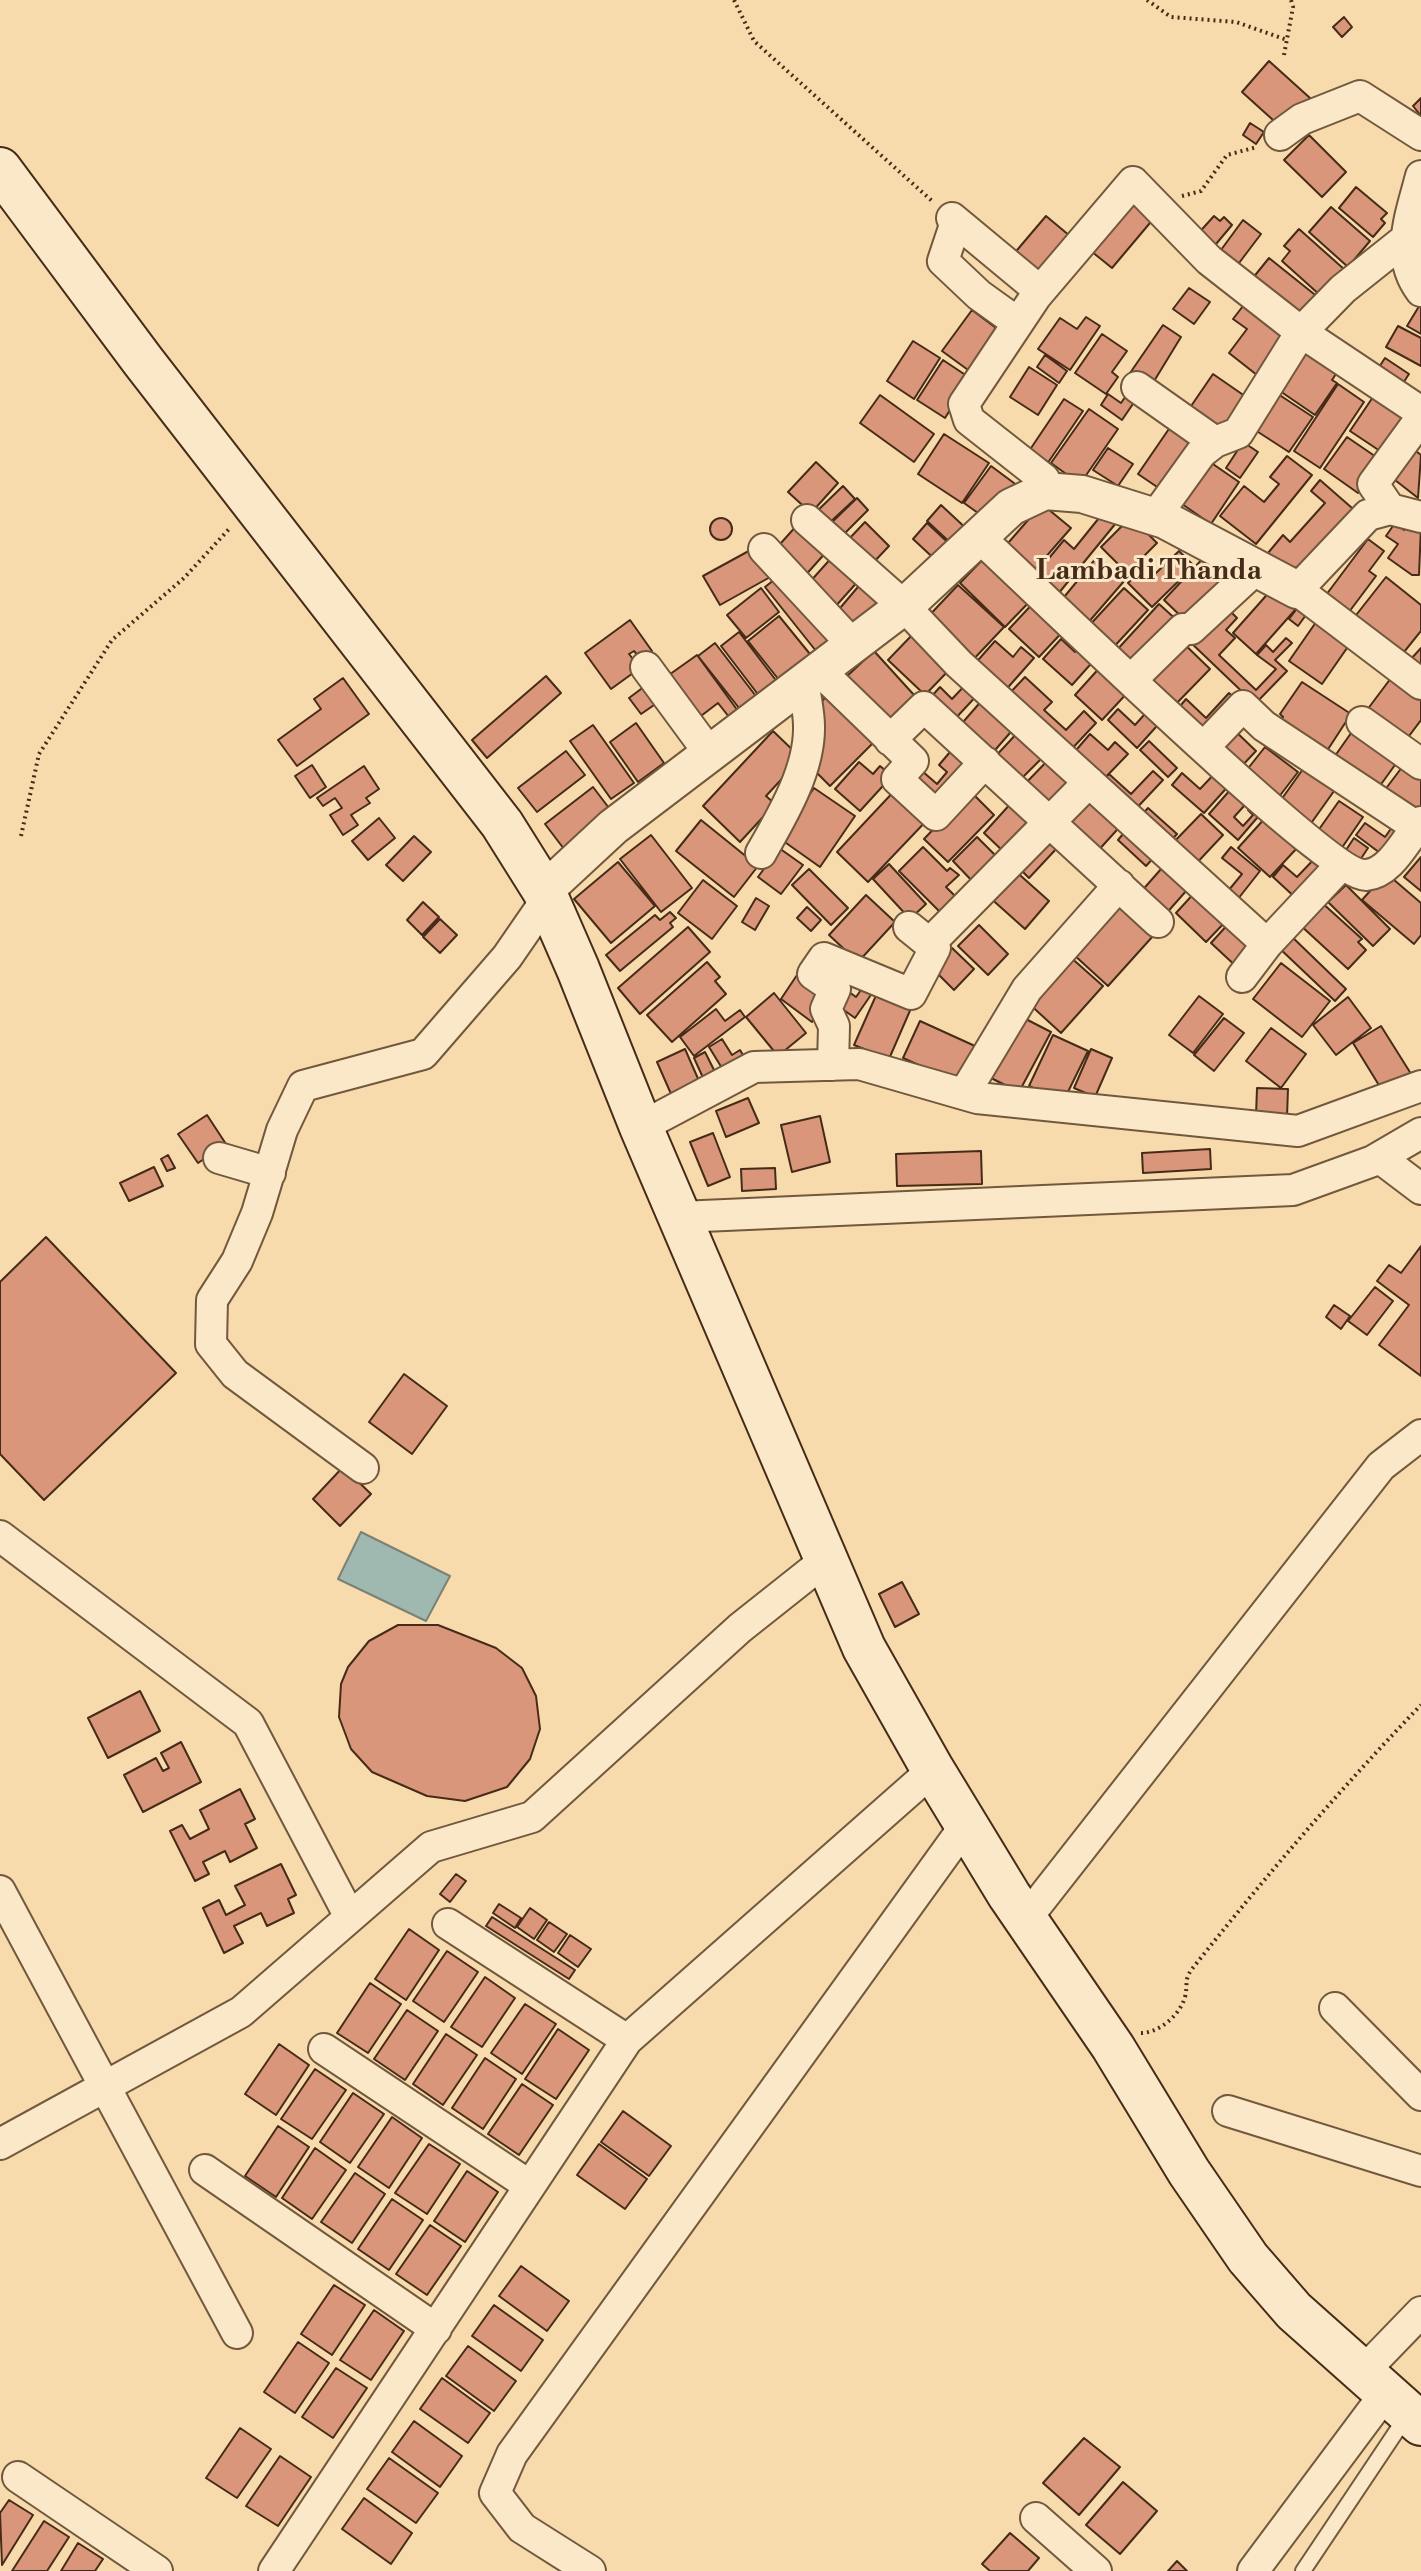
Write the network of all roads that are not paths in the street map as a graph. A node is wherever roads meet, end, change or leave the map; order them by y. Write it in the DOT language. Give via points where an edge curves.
graph roads {
  1 [pos="1280,135"];
  2 [pos="1421,135"];
  3 [pos="0,169"];
  4 [pos="1421,176"];
  5 [pos="1407,238"];
  6 [pos="1040,291"];
  7 [pos="1421,291"];
  8 [pos="1018,323"];
  9 [pos="1301,332"];
  10 [pos="1137,387"];
  11 [pos="1421,415"];
  12 [pos="1215,442"];
  13 [pos="1045,491"];
  14 [pos="1390,509"];
  15 [pos="1155,517"];
  16 [pos="1421,517"];
  17 [pos="807,520"];
  18 [pos="979,537"];
  19 [pos="764,549"];
  20 [pos="1257,568"];
  21 [pos="1297,590"];
  22 [pos="904,606"];
  23 [pos="853,645"];
  24 [pos="646,667"];
  25 [pos="812,677"];
  26 [pos="1132,679"];
  27 [pos="1421,684"];
  28 [pos="1362,722"];
  29 [pos="890,740"];
  30 [pos="1204,747"];
  31 [pos="1416,750"];
  32 [pos="710,754"];
  33 [pos="985,762"];
  34 [pos="1089,782"];
  35 [pos="1048,820"];
  36 [pos="1419,824"];
  37 [pos="761,853"];
  38 [pos="1341,865"];
  39 [pos="1119,885"];
  40 [pos="546,895"];
  41 [pos="1158,922"];
  42 [pos="1267,944"];
  43 [pos="1242,977"];
  44 [pos="833,1065"];
  45 [pos="1421,1086"];
  46 [pos="964,1094"];
  47 [pos="641,1127"];
  48 [pos="1421,1133"];
  49 [pos="219,1158"];
  50 [pos="1380,1158"];
  51 [pos="270,1173"];
  52 [pos="1421,1189"];
  53 [pos="680,1217"];
  54 [pos="1421,1435"];
  55 [pos="363,1468"];
  56 [pos="0,1536"];
  57 [pos="827,1559"];
  58 [pos="933,1770"];
  59 [pos="965,1826"];
  60 [pos="0,1891"];
  61 [pos="350,1917"];
  62 [pos="1025,1920"];
  63 [pos="448,1924"];
  64 [pos="1335,2008"];
  65 [pos="627,2040"];
  66 [pos="324,2049"];
  67 [pos="104,2087"];
  68 [pos="1421,2095"];
  69 [pos="1228,2111"];
  70 [pos="0,2144"];
  71 [pos="205,2170"];
  72 [pos="1421,2171"];
  73 [pos="530,2186"];
  74 [pos="1421,2312"];
  75 [pos="436,2329"];
  76 [pos="237,2333"];
  77 [pos="1394,2401"];
  78 [pos="18,2477"];
  79 [pos="1036,2518"];
  80 [pos="157,2571"];
  81 [pos="274,2571"];
  82 [pos="590,2571"];
  83 [pos="1096,2571"];
  84 [pos="1253,2571"];
  85 [pos="1303,2571"];
  1 -- 2 [label="street" via="1302,119 1360,96"];
  3 -- 40 [label="main road" via="502,824"];
  4 -- 5 [label="street"];
  5 -- 7 [label="street" via="1409,275"];
  5 -- 9 [label="street" via="1343,289"];
  6 -- 8 [label="street"];
  6 -- 8 [label="street" via="954,220 943,261"];
  6 -- 9 [label="street" via="1133,182 1209,260"];
  8 -- 13 [label="street" via="964,404 969,420 1044,479"];
  9 -- 11 [label="street"];
  9 -- 12 [label="street" via="1238,433"];
  10 -- 12 [label="street"];
  11 -- 14 [label="street" via="1373,484"];
  12 -- 15 [label="street" via="1201,453"];
  13 -- 15 [label="street" via="1082,494"];
  13 -- 18 [label="street" via="1011,507"];
  14 -- 16 [label="street"];
  14 -- 21 [label="street" via="1368,515"];
  15 -- 20 [label="street"];
  17 -- 22 [label="street"];
  18 -- 22 [label="street"];
  18 -- 26 [label="street"];
  19 -- 23 [label="street"];
  20 -- 21 [label="street"];
  20 -- 26 [label="street"];
  21 -- 27 [label="street"];
  22 -- 23 [label="street"];
  22 -- 34 [label="street" via="959,664"];
  23 -- 25 [label="street"];
  24 -- 32 [label="street"];
  25 -- 29 [label="street"];
  25 -- 32 [label="street"];
  25 -- 37 [label="street" via="801,770"];
  26 -- 30 [label="street"];
  28 -- 31 [label="street"];
  29 -- 33 [label="street" via="924,707"];
  29 -- 33 [label="street" via="913,761 897,779 936,815"];
  30 -- 36 [label="street" via="1243,706 1264,726"];
  30 -- 38 [label="street"];
  32 -- 40 [label="street" via="613,827"];
  33 -- 35 [label="street"];
  34 -- 35 [label="street"];
  34 -- 42 [label="street"];
  35 -- 39 [label="street"];
  35 -- 44 [label="street" via="919,935 935,948 911,994 824,958 813,974 835,989 826,1009 834,1026"];
  36 -- 38 [label="street" via="1378,872 1365,875"];
  38 -- 42 [label="street"];
  39 -- 41 [label="street"];
  39 -- 46 [label="street" via="1027,989"];
  40 -- 47 [label="main road"];
  40 -- 51 [label="street" via="507,957 423,1054 303,1086 282,1130"];
  42 -- 43 [label="street"];
  44 -- 46 [label="street" via="859,1064"];
  44 -- 47 [label="street" via="754,1067"];
  45 -- 46 [label="street" via="1298,1131"];
  47 -- 53 [label="main road"];
  48 -- 50 [label="street"];
  49 -- 51 [label="street"];
  50 -- 52 [label="street"];
  50 -- 53 [label="street" via="1293,1190"];
  51 -- 55 [label="street" via="237,1261 212,1300 211,1344 235,1374"];
  53 -- 57 [label="main road"];
  54 -- 62 [label="street" via="1381,1466"];
  56 -- 61 [label="street" via="248,1723"];
  57 -- 58 [label="main road" via="864,1648"];
  57 -- 61 [label="street" via="740,1628 532,1817 431,1847"];
  58 -- 59 [label="main road"];
  58 -- 65 [label="street"];
  59 -- 62 [label="main road"];
  59 -- 82 [label="street" via="512,2454 495,2493 522,2528"];
  60 -- 67 [label="street"];
  61 -- 67 [label="street" via="241,2012"];
  62 -- 77 [label="main road" via="1248,2258 1294,2311"];
  63 -- 65 [label="street"];
  64 -- 68 [label="street"];
  65 -- 73 [label="street"];
  66 -- 73 [label="street"];
  67 -- 70 [label="street"];
  67 -- 76 [label="street"];
  69 -- 72 [label="street"];
  71 -- 75 [label="street"];
  73 -- 75 [label="street"];
  74 -- 77 [label="street"];
  75 -- 81 [label="street"];
  77 -- 84 [label="street"];
  77 -- 85 [label="lane"];
  78 -- 80 [label="street"];
  79 -- 83 [label="street"];
}
